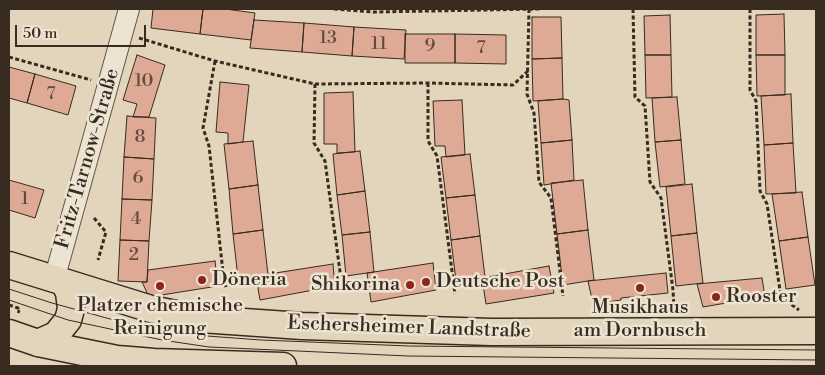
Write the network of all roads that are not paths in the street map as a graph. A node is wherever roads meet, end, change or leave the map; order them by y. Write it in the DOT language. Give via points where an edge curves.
graph roads {
  1 [pos="129,9"];
  2 [pos="9,264"];
  3 [pos="59,281"];
  4 [pos="13,322"];
  5 [pos="816,331"];
  6 [pos="38,343"];
  7 [pos="85,360"];
  8 [pos="272,366"];
  9 [pos="283,366"];
  1 -- 3 [label="street, Fritz-Tarnow-Straße"];
  2 -- 3 [label="main road, Eschersheimer Landstraße"];
  3 -- 5 [label="main road, Eschersheimer Landstraße" via="200,319 302,326 492,332"];
  3 -- 6 [label="main road" via="69,292 71,309 68,320 56,334"];
  4 -- 6 [label="main road"];
  6 -- 7 [label="main road"];
  7 -- 8 [label="main road"];
  8 -- 9 [label="main road"];
}
